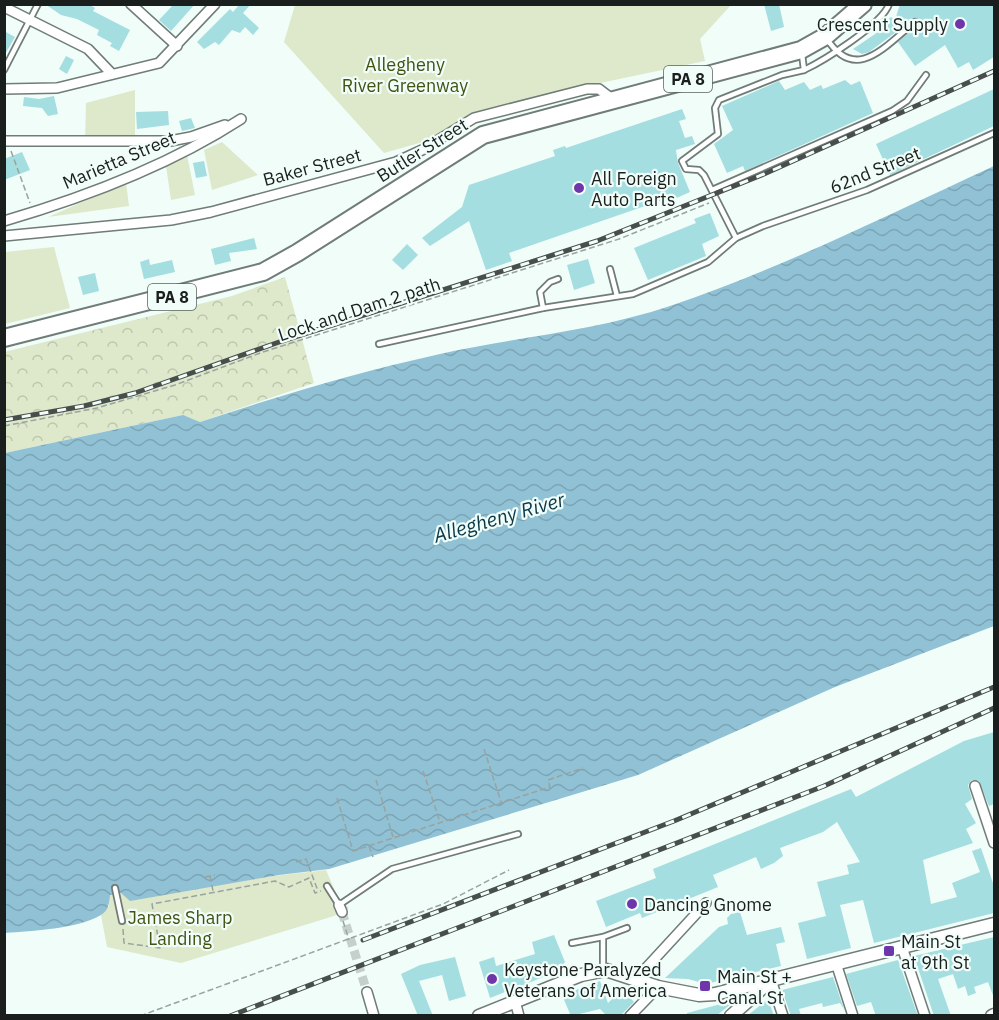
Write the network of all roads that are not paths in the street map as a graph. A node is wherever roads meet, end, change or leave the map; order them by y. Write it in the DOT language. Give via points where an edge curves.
graph roads {
  1 [pos="38,4"];
  2 [pos="215,4"];
  3 [pos="863,4"];
  4 [pos="889,4"];
  5 [pos="135,6"];
  6 [pos="4,7"];
  7 [pos="30,20"];
  8 [pos="915,22"];
  9 [pos="826,36"];
  10 [pos="177,46"];
  11 [pos="801,50"];
  12 [pos="836,53"];
  13 [pos="4,70"];
  14 [pos="804,70"];
  15 [pos="111,73"];
  16 [pos="926,75"];
  17 [pos="4,89"];
  18 [pos="612,99"];
  19 [pos="994,134"];
  20 [pos="6,141"];
  21 [pos="712,190"];
  22 [pos="4,221"];
  23 [pos="4,236"];
  24 [pos="736,238"];
  25 [pos="610,269"];
  26 [pos="558,279"];
  27 [pos="617,296"];
  28 [pos="543,308"];
  29 [pos="4,338"];
  30 [pos="379,344"];
  31 [pos="975,786"];
  32 [pos="518,834"];
  33 [pos="994,837"];
  34 [pos="115,888"];
  35 [pos="327,888"];
  36 [pos="706,903"];
  37 [pos="122,921"];
  38 [pos="994,924"];
  39 [pos="627,928"];
  40 [pos="603,937"];
  41 [pos="572,943"];
  42 [pos="903,947"];
  43 [pos="836,963"];
  44 [pos="603,970"];
  45 [pos="636,979"];
  46 [pos="771,980"];
  47 [pos="658,987"];
  48 [pos="367,992"];
  49 [pos="515,1001"];
  50 [pos="374,1016"];
  51 [pos="479,1016"];
  52 [pos="519,1016"];
  53 [pos="630,1016"];
  54 [pos="731,1016"];
  55 [pos="783,1016"];
  56 [pos="853,1016"];
  57 [pos="925,1016"];
  1 -- 7 [label="lane"];
  2 -- 10 [label="street"];
  3 -- 9 [label="highway, Butler Street / PA 8"];
  4 -- 12 [label="lane" via="882,16"];
  5 -- 10 [label="street"];
  6 -- 7 [label="street"];
  7 -- 13 [label="lane"];
  7 -- 15 [label="street" via="88,49"];
  8 -- 12 [label="lane" via="864,59 851,60"];
  9 -- 11 [label="highway, Butler Street / PA 8"];
  9 -- 12 [label="lane"];
  10 -- 15 [label="street" via="159,63"];
  11 -- 14 [label="lane"];
  11 -- 18 [label="highway, Butler Street / PA 8"];
  12 -- 14 [label="lane"];
  14 -- 21 [label="lane" via="719,100 715,108 715,139 682,161 686,169 699,170"];
  15 -- 17 [label="street" via="57,88"];
  16 -- 21 [label="lane" via="907,101 892,111"];
  18 -- 23 [label="street, Baker Street" via="599,89 587,89 480,116 396,162 198,216"];
  18 -- 29 [label="highway, Butler Street / PA 8" via="474,139 263,272"];
  19 -- 24 [label="lane, 62nd Street" via="867,190"];
  20 -- 22 [label="street, Marietta Street" via="170,141 241,119 207,141 115,182"];
  21 -- 24 [label="lane"];
  24 -- 27 [label="lane, 62nd Street" via="702,265 633,294"];
  25 -- 27 [label="lane"];
  26 -- 28 [label="lane" via="540,292"];
  27 -- 28 [label="lane, 62nd Street"];
  28 -- 30 [label="lane, 62nd Street"];
  31 -- 33 [label="street"];
  32 -- 35 [label="lane" via="392,869 341,910"];
  34 -- 37 [label="lane"];
  36 -- 45 [label="street"];
  38 -- 42 [label="main road"];
  39 -- 40 [label="lane"];
  40 -- 41 [label="lane"];
  40 -- 44 [label="lane"];
  42 -- 43 [label="main road"];
  42 -- 57 [label="street"];
  43 -- 46 [label="main road"];
  43 -- 56 [label="street"];
  44 -- 45 [label="main road"];
  44 -- 49 [label="main road"];
  45 -- 47 [label="main road"];
  46 -- 47 [label="main road" via="699,995"];
  46 -- 54 [label="main road"];
  46 -- 55 [label="street"];
  47 -- 53 [label="street"];
  48 -- 50 [label="street"];
  49 -- 51 [label="main road"];
  49 -- 52 [label="street"];
}
